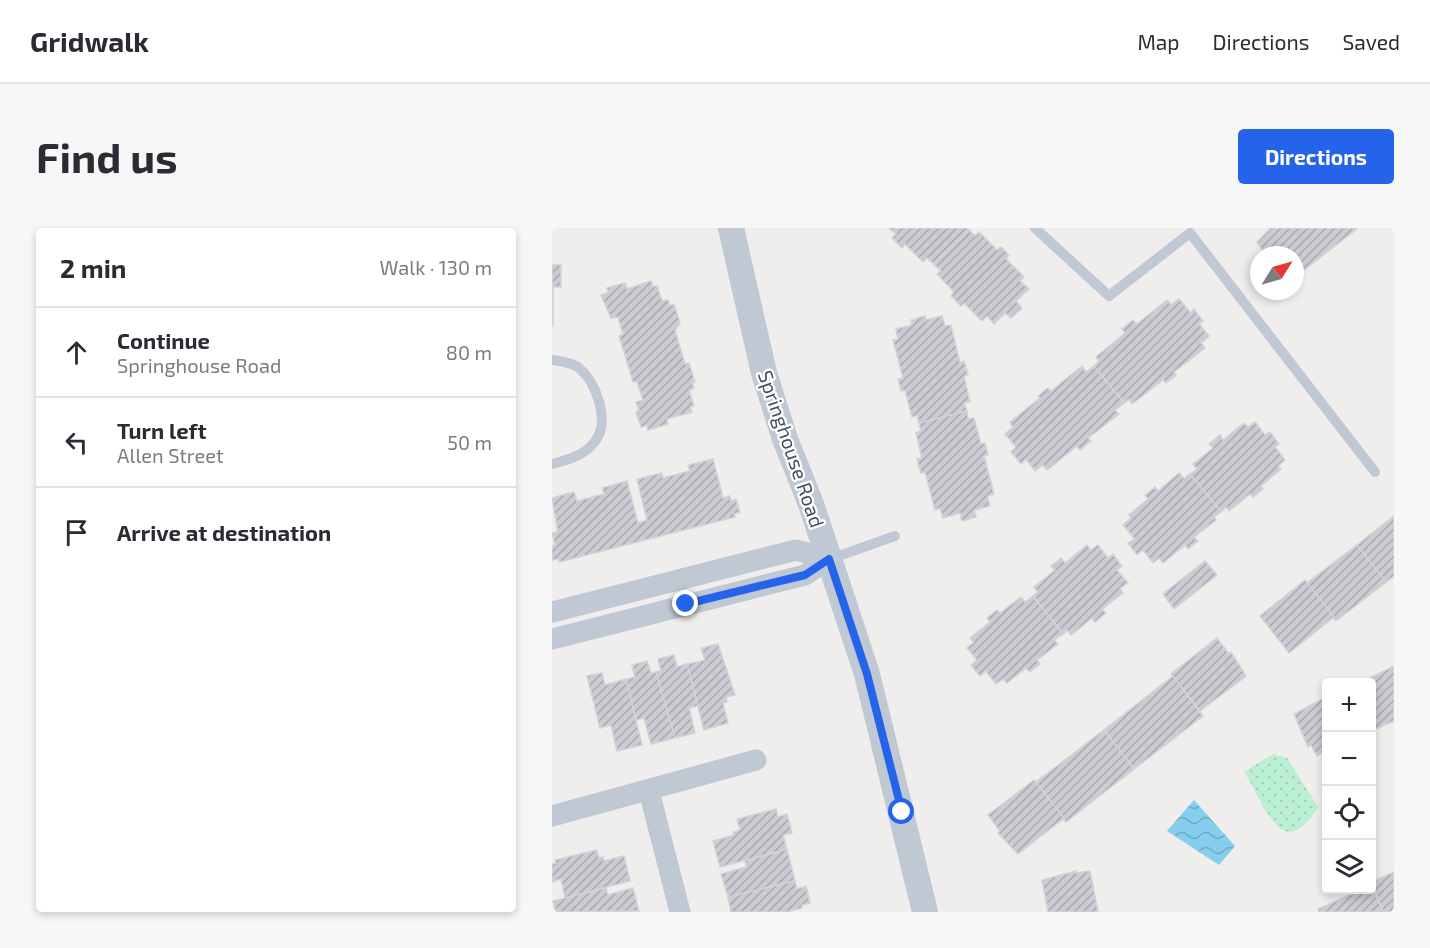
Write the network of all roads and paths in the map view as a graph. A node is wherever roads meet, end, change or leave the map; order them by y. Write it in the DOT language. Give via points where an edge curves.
graph roads {
  1 [pos="731,228"];
  2 [pos="1035,228"];
  3 [pos="552,360"];
  4 [pos="552,464"];
  5 [pos="1375,472"];
  6 [pos="896,536"];
  7 [pos="829,559"];
  8 [pos="552,612"];
  9 [pos="552,639"];
  10 [pos="756,760"];
  11 [pos="650,791"];
  12 [pos="552,816"];
  13 [pos="680,912"];
  14 [pos="926,912"];
  1 -- 7 [label="street, Springhouse Road" via="764,373"];
  2 -- 5 [label="lane" via="1109,296 1190,233"];
  3 -- 4 [label="lane" via="577,366 593,384 602,415 597,439 580,456"];
  6 -- 7 [label="lane"];
  7 -- 8 [label="street" via="796,550"];
  7 -- 9 [label="street" via="805,575"];
  7 -- 14 [label="street, Springhouse Road" via="867,674"];
  10 -- 11 [label="street"];
  11 -- 12 [label="street"];
  11 -- 13 [label="street"];
}
